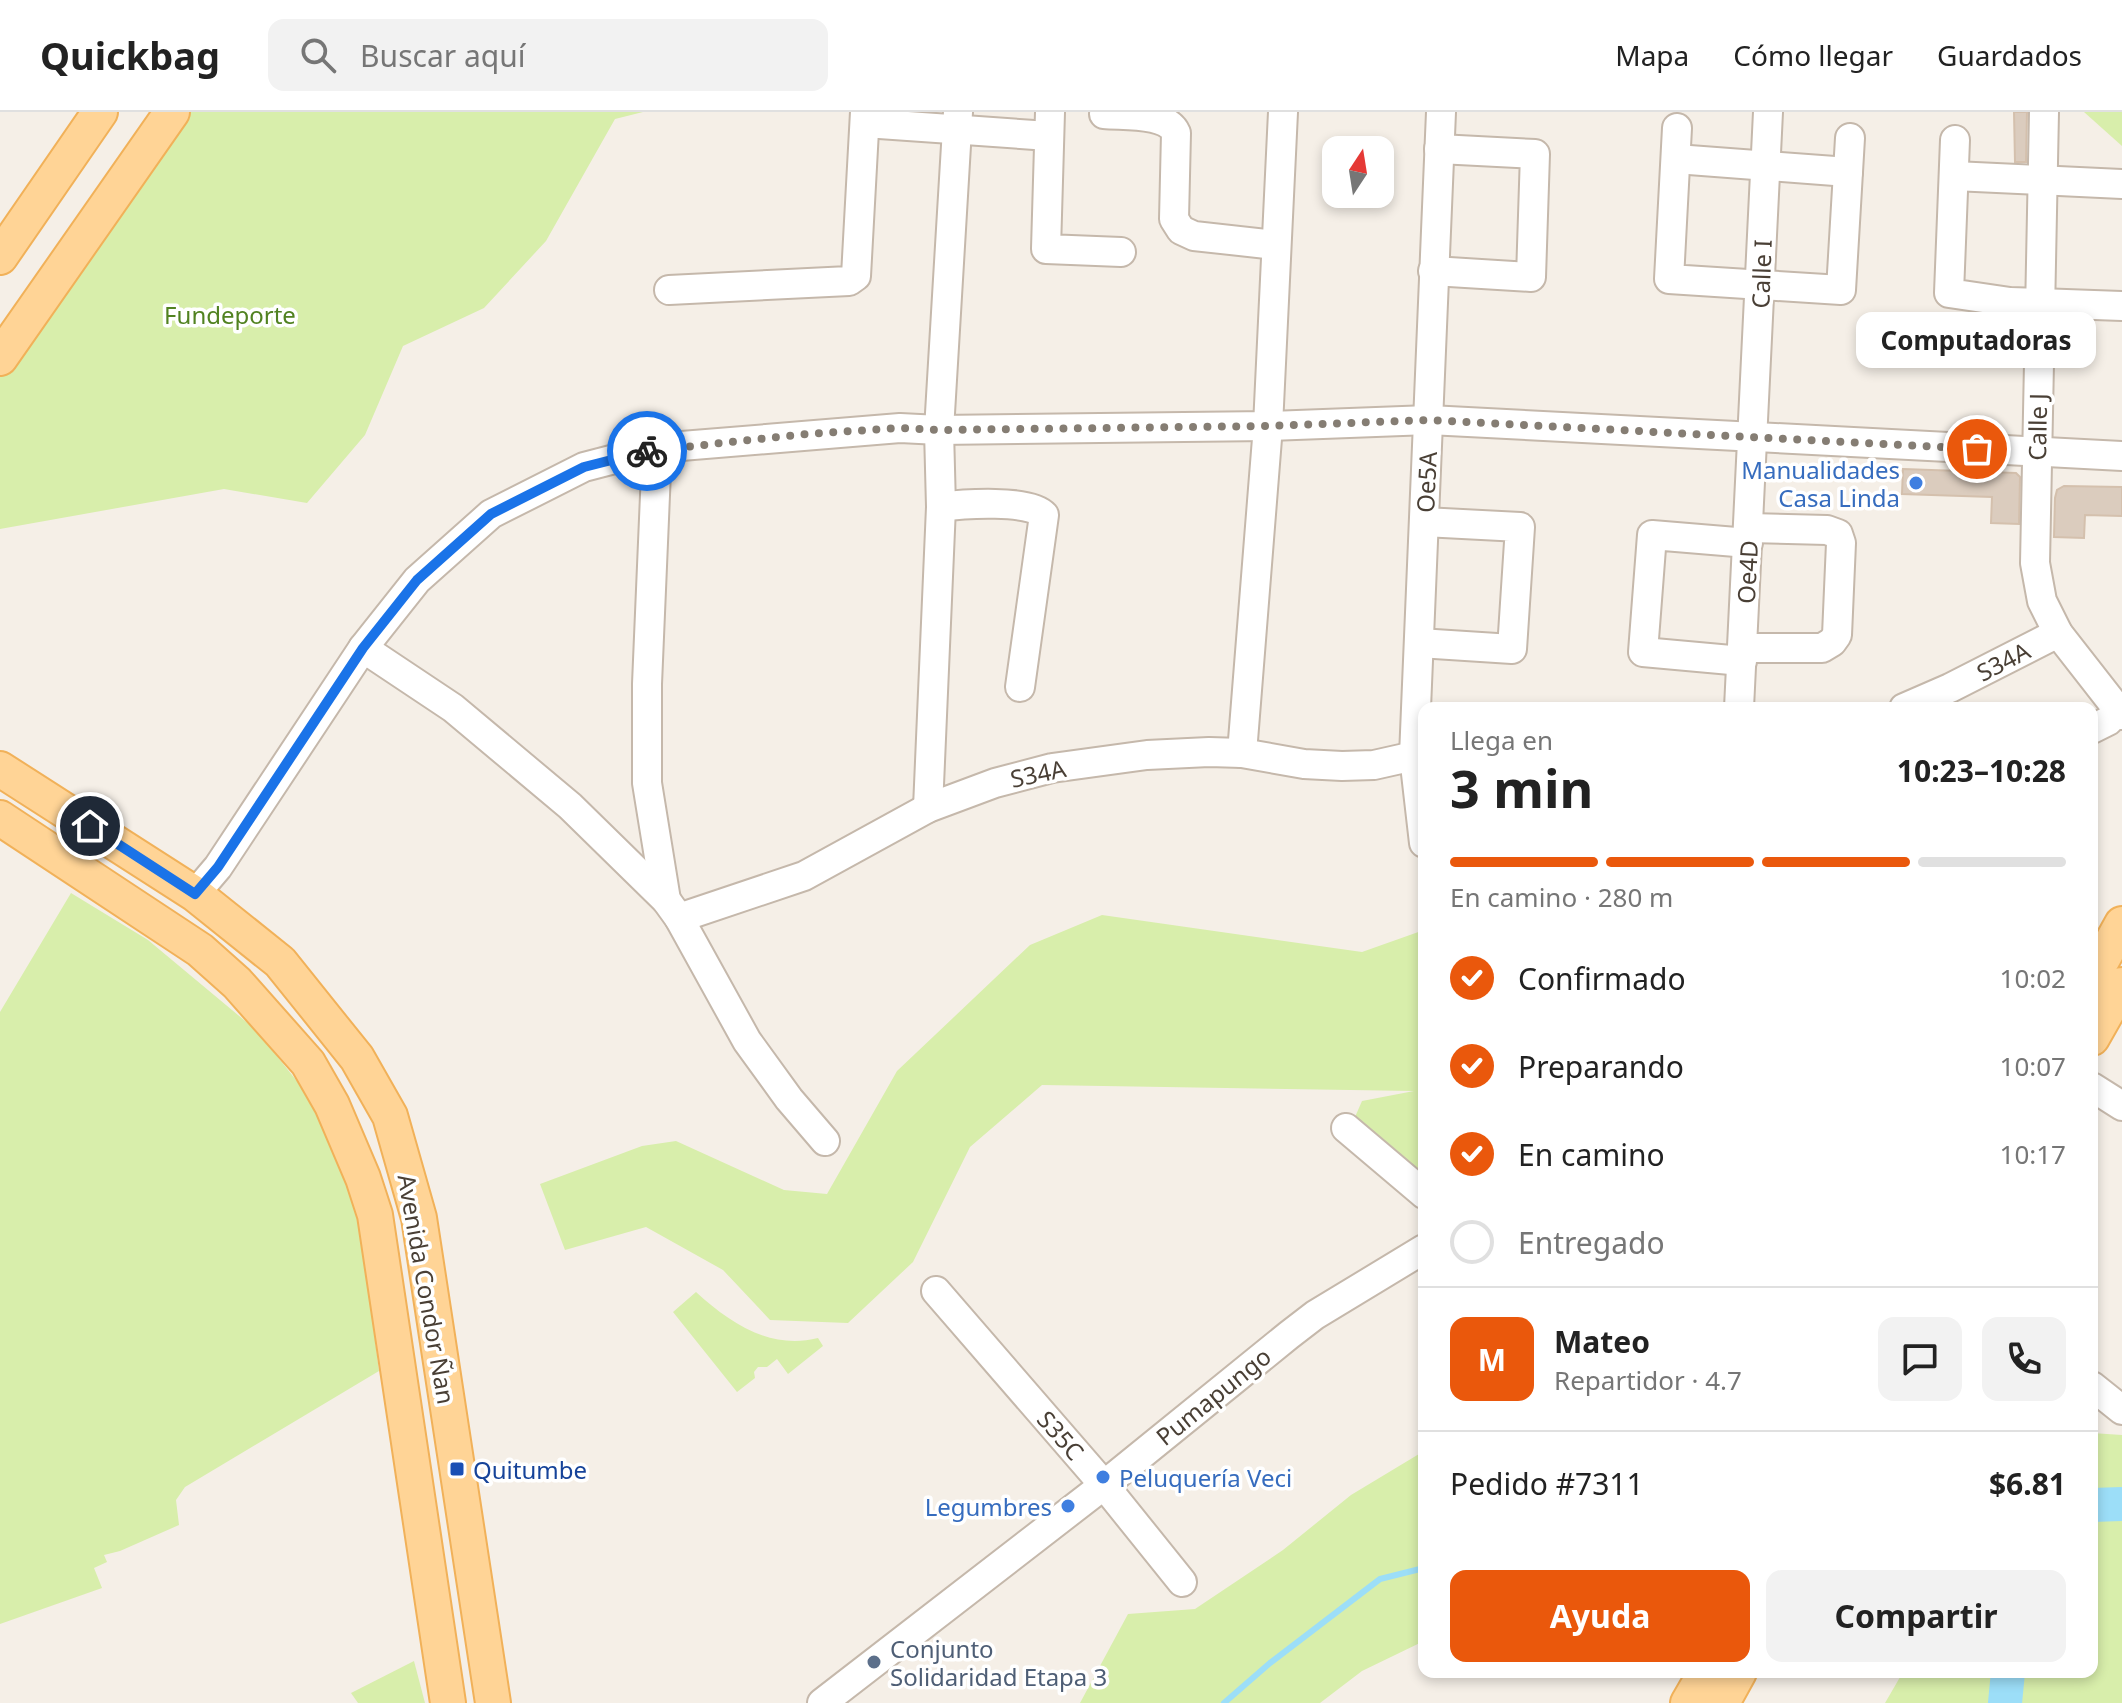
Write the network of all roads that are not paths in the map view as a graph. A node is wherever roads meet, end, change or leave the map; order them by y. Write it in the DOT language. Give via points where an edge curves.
graph roads {
  1 [pos="100,112"];
  2 [pos="172,112"];
  3 [pos="1283,112"];
  4 [pos="1441,112"];
  5 [pos="1768,112"];
  6 [pos="2044,112"];
  7 [pos="1104,114"];
  8 [pos="865,117"];
  9 [pos="957,120"];
  10 [pos="1050,124"];
  11 [pos="1677,128"];
  12 [pos="1850,138"];
  13 [pos="1955,140"];
  14 [pos="1439,149"];
  15 [pos="1676,159"];
  16 [pos="1766,165"];
  17 [pos="1848,172"];
  18 [pos="1954,176"];
  19 [pos="2042,179"];
  20 [pos="2122,184"];
  21 [pos="1276,245"];
  22 [pos="1121,252"];
  23 [pos="0,257"];
  24 [pos="1433,271"];
  25 [pos="1761,286"];
  26 [pos="669,290"];
  27 [pos="2039,301"];
  28 [pos="2122,306"];
  29 [pos="0,358"];
  30 [pos="1429,420"];
  31 [pos="1268,426"];
  32 [pos="939,430"];
  33 [pos="1754,437"];
  34 [pos="657,448"];
  35 [pos="2036,452"];
  36 [pos="2122,456"];
  37 [pos="941,507"];
  38 [pos="1424,522"];
  39 [pos="1749,536"];
  40 [pos="2058,633"];
  41 [pos="1419,643"];
  42 [pos="363,648"];
  43 [pos="1742,655"];
  44 [pos="1020,687"];
  45 [pos="1419,702"];
  46 [pos="1739,702"];
  47 [pos="1918,702"];
  48 [pos="2120,713"];
  49 [pos="2098,726"];
  50 [pos="1242,753"];
  51 [pos="1418,756"];
  52 [pos="0,769"];
  53 [pos="928,808"];
  54 [pos="0,818"];
  55 [pos="195,894"];
  56 [pos="672,909"];
  57 [pos="2122,924"];
  58 [pos="2098,967"];
  59 [pos="2122,985"];
  60 [pos="2098,1027"];
  61 [pos="2098,1091"];
  62 [pos="2122,1106"];
  63 [pos="1346,1128"];
  64 [pos="825,1141"];
  65 [pos="1418,1189"];
  66 [pos="1418,1253"];
  67 [pos="936,1291"];
  68 [pos="2098,1391"];
  69 [pos="2122,1410"];
  70 [pos="1104,1485"];
  71 [pos="1182,1582"];
  72 [pos="1703,1678"];
  73 [pos="1736,1678"];
  74 [pos="448,1703"];
  75 [pos="493,1703"];
  76 [pos="822,1703"];
  77 [pos="1688,1703"];
  78 [pos="1722,1703"];
  1 -- 23 [label="main road"];
  2 -- 29 [label="main road"];
  3 -- 21 [label="street"];
  4 -- 14 [label="street, Oe5A"];
  5 -- 16 [label="street, Calle I"];
  6 -- 19 [label="street, Calle J"];
  7 -- 21 [label="street" via="1161,119 1174,128 1174,219 1181,230"];
  8 -- 9 [label="street"];
  8 -- 26 [label="street" via="856,276 849,281"];
  9 -- 10 [label="street"];
  9 -- 32 [label="street"];
  10 -- 22 [label="street" via="1046,249"];
  11 -- 15 [label="street"];
  12 -- 17 [label="street"];
  13 -- 18 [label="street"];
  14 -- 24 [label="street, Oe5A"];
  14 -- 24 [label="street" via="1535,154 1531,277"];
  15 -- 16 [label="street"];
  15 -- 25 [label="street" via="1669,279"];
  16 -- 17 [label="street"];
  16 -- 25 [label="street, Calle I"];
  17 -- 25 [label="street" via="1841,290"];
  18 -- 19 [label="street"];
  18 -- 27 [label="street" via="1949,293"];
  19 -- 20 [label="street"];
  19 -- 27 [label="street, Calle J"];
  21 -- 31 [label="street"];
  24 -- 30 [label="street, Oe5A"];
  25 -- 33 [label="street, Calle I"];
  27 -- 28 [label="street"];
  27 -- 35 [label="street, Calle J"];
  30 -- 31 [label="street"];
  30 -- 33 [label="street"];
  30 -- 38 [label="street, Oe5A"];
  31 -- 32 [label="street"];
  31 -- 50 [label="street"];
  32 -- 34 [label="street" via="806,434"];
  32 -- 37 [label="street"];
  33 -- 35 [label="street"];
  33 -- 39 [label="street, Oe4D"];
  34 -- 42 [label="street" via="584,467 491,514 417,580"];
  34 -- 56 [label="street" via="647,783"];
  35 -- 36 [label="street"];
  35 -- 40 [label="street, Calle J" via="2035,563 2042,601"];
  37 -- 44 [label="street" via="1022,506 1044,515"];
  37 -- 53 [label="street"];
  38 -- 41 [label="street, Oe5A"];
  38 -- 41 [label="street" via="1520,527 1512,649"];
  39 -- 43 [label="street, Oe4D"];
  39 -- 43 [label="street" via="1827,530 1838,534 1837,635 1822,648"];
  39 -- 43 [label="street" via="1652,535 1643,652"];
  40 -- 47 [label="street, S34A"];
  40 -- 48 [label="street, Calle J"];
  41 -- 45 [label="street, Oe5A"];
  42 -- 55 [label="street"];
  42 -- 56 [label="street" via="453,708 570,806"];
  43 -- 46 [label="street, Oe4D"];
  48 -- 49 [label="street"];
  50 -- 51 [label="street, S34A" via="1342,766"];
  50 -- 53 [label="street, S34A" via="1147,755 1052,768"];
  52 -- 55 [label="main road, Avenida Condor Ñan"];
  53 -- 56 [label="street, S34A" via="804,876"];
  54 -- 74 [label="main road, Avenida Condor Ñan" via="200,950 308,1063 332,1105 375,1215"];
  55 -- 75 [label="main road, Avenida Condor Ñan" via="280,962 357,1058 390,1116 419,1218"];
  56 -- 64 [label="street" via="747,1041"];
  57 -- 58 [label="main road"];
  59 -- 60 [label="main road"];
  61 -- 62 [label="street"];
  63 -- 65 [label="street"];
  66 -- 70 [label="street, Pumapungo" via="1315,1315"];
  67 -- 70 [label="street, S35C"];
  68 -- 69 [label="street"];
  70 -- 71 [label="street, S35C"];
  70 -- 76 [label="street, Pumapungo"];
  72 -- 77 [label="main road"];
  73 -- 78 [label="main road"];
}
